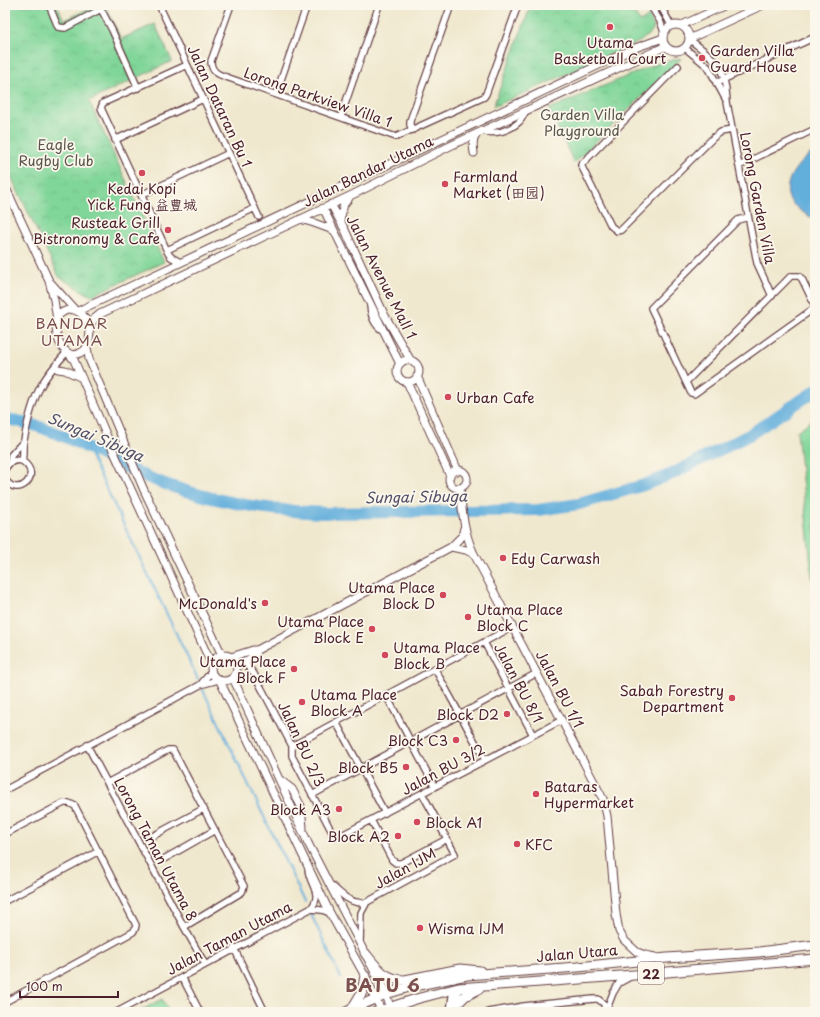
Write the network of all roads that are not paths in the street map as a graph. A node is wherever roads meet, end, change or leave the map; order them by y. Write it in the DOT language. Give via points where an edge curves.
graph roads {
  1 [pos="49,5"];
  2 [pos="159,5"];
  3 [pos="231,5"];
  4 [pos="307,5"];
  5 [pos="379,5"];
  6 [pos="451,5"];
  7 [pos="518,5"];
  8 [pos="650,5"];
  9 [pos="660,5"];
  10 [pos="726,5"];
  11 [pos="763,5"];
  12 [pos="671,25"];
  13 [pos="682,25"];
  14 [pos="663,35"];
  15 [pos="815,37"];
  16 [pos="690,39"];
  17 [pos="666,46"];
  18 [pos="685,48"];
  19 [pos="188,65"];
  20 [pos="678,66"];
  21 [pos="725,80"];
  22 [pos="716,83"];
  23 [pos="138,88"];
  24 [pos="276,94"];
  25 [pos="203,98"];
  26 [pos="727,102"];
  27 [pos="341,116"];
  28 [pos="815,129"];
  29 [pos="413,130"];
  30 [pos="732,130"];
  31 [pos="479,132"];
  32 [pos="447,136"];
  33 [pos="115,140"];
  34 [pos="462,140"];
  35 [pos="229,153"];
  36 [pos="474,153"];
  37 [pos="739,166"];
  38 [pos="356,180"];
  39 [pos="5,186"];
  40 [pos="141,194"];
  41 [pos="354,194"];
  42 [pos="329,203"];
  43 [pos="255,208"];
  44 [pos="323,208"];
  45 [pos="288,212"];
  46 [pos="259,216"];
  47 [pos="748,217"];
  48 [pos="300,219"];
  49 [pos="271,220"];
  50 [pos="340,221"];
  51 [pos="254,228"];
  52 [pos="333,230"];
  53 [pos="166,250"];
  54 [pos="180,262"];
  55 [pos="49,281"];
  56 [pos="772,296"];
  57 [pos="76,310"];
  58 [pos="57,320"];
  59 [pos="88,328"];
  60 [pos="87,347"];
  61 [pos="68,353"];
  62 [pos="411,361"];
  63 [pos="400,364"];
  64 [pos="58,369"];
  65 [pos="417,376"];
  66 [pos="82,378"];
  67 [pos="407,382"];
  68 [pos="686,382"];
  69 [pos="39,391"];
  70 [pos="24,439"];
  71 [pos="22,461"];
  72 [pos="10,463"];
  73 [pos="5,469"];
  74 [pos="458,471"];
  75 [pos="450,476"];
  76 [pos="5,479"];
  77 [pos="460,488"];
  78 [pos="465,529"];
  79 [pos="455,547"];
  80 [pos="474,554"];
  81 [pos="512,627"];
  82 [pos="484,642"];
  83 [pos="257,650"];
  84 [pos="222,655"];
  85 [pos="231,657"];
  86 [pos="245,663"];
  87 [pos="211,664"];
  88 [pos="237,667"];
  89 [pos="435,669"];
  90 [pos="211,672"];
  91 [pos="537,673"];
  92 [pos="234,678"];
  93 [pos="219,681"];
  94 [pos="200,685"];
  95 [pos="508,688"];
  96 [pos="386,695"];
  97 [pos="460,714"];
  98 [pos="562,720"];
  99 [pos="336,722"];
  100 [pos="533,735"];
  101 [pos="410,742"];
  102 [pos="87,745"];
  103 [pos="292,746"];
  104 [pos="485,760"];
  105 [pos="361,769"];
  106 [pos="107,782"];
  107 [pos="435,787"];
  108 [pos="5,790"];
  109 [pos="422,793"];
  110 [pos="312,795"];
  111 [pos="203,809"];
  112 [pos="385,813"];
  113 [pos="371,820"];
  114 [pos="215,830"];
  115 [pos="5,834"];
  116 [pos="151,837"];
  117 [pos="336,837"];
  118 [pos="447,839"];
  119 [pos="99,851"];
  120 [pos="164,859"];
  121 [pos="308,867"];
  122 [pos="329,883"];
  123 [pos="5,902"];
  124 [pos="367,902"];
  125 [pos="310,909"];
  126 [pos="330,913"];
  127 [pos="184,927"];
  128 [pos="360,943"];
  129 [pos="815,945"];
  130 [pos="234,948"];
  131 [pos="365,954"];
  132 [pos="667,958"];
  133 [pos="815,958"];
  134 [pos="205,964"];
  135 [pos="490,973"];
  136 [pos="467,975"];
  137 [pos="634,975"];
  138 [pos="365,976"];
  139 [pos="182,977"];
  140 [pos="486,986"];
  141 [pos="409,987"];
  142 [pos="455,987"];
  143 [pos="386,994"];
  144 [pos="376,999"];
  145 [pos="5,1002"];
  146 [pos="390,1007"];
  147 [pos="456,1008"];
  148 [pos="349,1011"];
  149 [pos="378,1011"];
  150 [pos="117,1012"];
  151 [pos="200,1012"];
  152 [pos="265,1012"];
  153 [pos="450,1012"];
  154 [pos="488,1012"];
  155 [pos="605,1012"];
  1 -- 23 [label="street" via="58,27 61,28 101,9"];
  2 -- 19 [label="street, Jalan Dataran Bu 1"];
  3 -- 24 [label="street, Lorong Parkview Villa 1" via="211,61 214,72"];
  4 -- 24 [label="street"];
  5 -- 27 [label="street"];
  6 -- 29 [label="street" via="410,121"];
  7 -- 29 [label="street, Lorong Parkview Villa 1" via="486,94"];
  8 -- 14 [label="street" via="660,21"];
  9 -- 12 [label="street"];
  10 -- 13 [label="street"];
  11 -- 16 [label="street"];
  12 -- 13 [label="street"];
  12 -- 14 [label="street"];
  13 -- 16 [label="street" via="688,31"];
  14 -- 17 [label="street"];
  14 -- 32 [label="street"];
  15 -- 21 [label="street"];
  16 -- 18 [label="street"];
  16 -- 21 [label="street, Lorong Garden Villa" via="714,59"];
  17 -- 18 [label="street" via="673,51"];
  17 -- 31 [label="street, Jalan Bandar Utama"];
  18 -- 22 [label="street, Lorong Garden Villa" via="708,67"];
  19 -- 23 [label="street"];
  19 -- 25 [label="street, Jalan Dataran Bu 1"];
  20 -- 30 [label="street" via="583,162 582,168 611,226 617,231 621,230 714,137"];
  21 -- 22 [label="street"];
  21 -- 26 [label="street, Lorong Garden Villa"];
  22 -- 26 [label="street, Lorong Garden Villa"];
  23 -- 33 [label="street" via="103,103 100,108"];
  24 -- 27 [label="street, Lorong Parkview Villa 1"];
  25 -- 33 [label="street"];
  25 -- 35 [label="street, Jalan Dataran Bu 1"];
  26 -- 30 [label="street, Lorong Garden Villa"];
  27 -- 29 [label="street, Lorong Parkview Villa 1" via="392,136 401,136"];
  28 -- 37 [label="street"];
  30 -- 37 [label="street, Lorong Garden Villa"];
  31 -- 34 [label="street, Jalan Bandar Utama"];
  31 -- 36 [label="street" via="474,137"];
  32 -- 34 [label="street"];
  32 -- 38 [label="street"];
  33 -- 40 [label="street"];
  34 -- 41 [label="street, Jalan Bandar Utama"];
  35 -- 40 [label="street"];
  35 -- 43 [label="street, Jalan Dataran Bu 1"];
  37 -- 47 [label="street, Lorong Garden Villa"];
  38 -- 42 [label="street" via="336,193"];
  38 -- 45 [label="street, Jalan Bandar Utama"];
  39 -- 55 [label="street"];
  40 -- 53 [label="street"];
  41 -- 42 [label="street, Jalan Bandar Utama"];
  41 -- 50 [label="street" via="344,204"];
  42 -- 44 [label="street, Jalan Bandar Utama"];
  42 -- 45 [label="street" via="319,202 300,211"];
  42 -- 50 [label="street, Jalan Avenue Mall 1"];
  43 -- 46 [label="street, Jalan Dataran Bu 1"];
  43 -- 53 [label="street"];
  44 -- 48 [label="street, Jalan Bandar Utama"];
  44 -- 52 [label="street, Jalan Avenue Mall 1"];
  45 -- 49 [label="street, Jalan Bandar Utama"];
  46 -- 49 [label="street"];
  46 -- 51 [label="street"];
  47 -- 56 [label="street, Lorong Garden Villa" via="757,263"];
  47 -- 68 [label="street" via="738,220 650,308"];
  48 -- 52 [label="street"];
  48 -- 59 [label="street, Jalan Bandar Utama" via="100,314"];
  49 -- 51 [label="street, Jalan Bandar Utama"];
  50 -- 62 [label="street, Jalan Avenue Mall 1" via="384,314"];
  51 -- 54 [label="street, Jalan Bandar Utama"];
  52 -- 63 [label="street, Jalan Avenue Mall 1"];
  53 -- 54 [label="street" via="170,257"];
  54 -- 57 [label="street, Jalan Bandar Utama"];
  55 -- 57 [label="street"];
  55 -- 58 [label="street"];
  56 -- 68 [label="street"];
  56 -- 68 [label="street" via="791,276 799,276 815,306 694,394"];
  57 -- 58 [label="street" via="61,312"];
  57 -- 59 [label="street" via="85,317"];
  58 -- 61 [label="street" via="58,338"];
  59 -- 60 [label="street" via="90,337"];
  60 -- 61 [label="street" via="78,354"];
  60 -- 84 [label="street" via="143,488"];
  61 -- 64 [label="street"];
  61 -- 66 [label="street"];
  61 -- 69 [label="street" via="42,382"];
  62 -- 63 [label="street" via="405,360"];
  62 -- 65 [label="street" via="418,368"];
  63 -- 67 [label="street" via="397,373 400,379"];
  64 -- 66 [label="street"];
  64 -- 69 [label="street"];
  65 -- 67 [label="street" via="413,381"];
  65 -- 74 [label="street"];
  66 -- 87 [label="street"];
  67 -- 75 [label="street"];
  69 -- 70 [label="street" via="30,413"];
  70 -- 71 [label="street"];
  70 -- 72 [label="street" via="11,455"];
  71 -- 72 [label="street"];
  71 -- 76 [label="street" via="30,471 26,484 14,487"];
  72 -- 73 [label="street"];
  74 -- 75 [label="street"];
  74 -- 77 [label="street" via="464,473 466,479"];
  75 -- 77 [label="street" via="451,484"];
  77 -- 78 [label="street"];
  78 -- 79 [label="street"];
  78 -- 80 [label="street"];
  79 -- 80 [label="street"];
  79 -- 83 [label="street"];
  80 -- 81 [label="street, Jalan BU 1/1"];
  81 -- 82 [label="street"];
  81 -- 91 [label="street, Jalan BU 1/1"];
  82 -- 89 [label="street"];
  82 -- 95 [label="street, Jalan BU 8/1"];
  83 -- 85 [label="street"];
  83 -- 86 [label="street"];
  84 -- 85 [label="street"];
  84 -- 87 [label="street"];
  85 -- 88 [label="street"];
  86 -- 88 [label="street"];
  86 -- 103 [label="street, Jalan BU 2/3" via="254,674"];
  87 -- 90 [label="street"];
  88 -- 92 [label="street"];
  89 -- 96 [label="street"];
  89 -- 97 [label="street"];
  90 -- 93 [label="street"];
  90 -- 94 [label="street"];
  91 -- 95 [label="street"];
  91 -- 98 [label="street, Jalan BU 1/1"];
  92 -- 93 [label="street"];
  92 -- 122 [label="street" via="303,832"];
  93 -- 94 [label="street"];
  93 -- 121 [label="street"];
  94 -- 102 [label="street"];
  95 -- 97 [label="street"];
  95 -- 100 [label="street, Jalan BU 8/1"];
  96 -- 99 [label="street"];
  96 -- 101 [label="street"];
  97 -- 101 [label="street"];
  97 -- 104 [label="street"];
  98 -- 100 [label="street, Jalan BU 3/2"];
  98 -- 132 [label="street, Jalan BU 1/1" via="604,803 619,931 624,940 641,954"];
  99 -- 103 [label="street"];
  99 -- 105 [label="street"];
  100 -- 104 [label="street, Jalan BU 3/2"];
  101 -- 105 [label="street"];
  101 -- 107 [label="street"];
  102 -- 106 [label="street, Lorong Taman Utama 8"];
  102 -- 108 [label="street"];
  103 -- 110 [label="street, Jalan BU 2/3" via="292,756"];
  104 -- 107 [label="street, Jalan BU 3/2"];
  105 -- 110 [label="street"];
  105 -- 112 [label="street"];
  106 -- 111 [label="street" via="170,749 173,750"];
  106 -- 127 [label="street, Lorong Taman Utama 8"];
  107 -- 109 [label="street, Jalan BU 3/2"];
  109 -- 112 [label="street, Jalan BU 3/2"];
  109 -- 118 [label="street"];
  110 -- 117 [label="street, Jalan BU 2/3"];
  111 -- 114 [label="street"];
  111 -- 116 [label="street"];
  112 -- 113 [label="street, Jalan BU 3/2"];
  113 -- 117 [label="street, Jalan BU 3/2"];
  113 -- 118 [label="street" via="392,860 398,864"];
  114 -- 120 [label="street"];
  114 -- 127 [label="street" via="244,889"];
  115 -- 119 [label="street" via="64,803 69,803 75,806"];
  118 -- 124 [label="street, Jalan IJM" via="455,854"];
  119 -- 123 [label="street"];
  119 -- 145 [label="street" via="136,925 135,929"];
  121 -- 125 [label="street" via="308,875 317,898"];
  121 -- 126 [label="street"];
  122 -- 124 [label="street" via="345,898 362,904"];
  122 -- 128 [label="street"];
  124 -- 128 [label="street" via="361,913"];
  125 -- 126 [label="street"];
  125 -- 130 [label="street, Jalan Taman Utama"];
  126 -- 138 [label="street"];
  127 -- 134 [label="street, Lorong Taman Utama 8"];
  128 -- 131 [label="street"];
  129 -- 132 [label="highway, Jalan Utara / 22" via="759,952"];
  130 -- 134 [label="street, Jalan Taman Utama"];
  130 -- 152 [label="street"];
  131 -- 135 [label="highway" via="382,973 396,980 460,968"];
  131 -- 143 [label="street"];
  132 -- 135 [label="highway, Jalan Utara / 22"];
  133 -- 137 [label="highway, Jalan Utara / 22"];
  134 -- 139 [label="street, Jalan Taman Utama"];
  135 -- 136 [label="highway, Jalan Utara / 22"];
  136 -- 141 [label="highway, Jalan Utara / 22"];
  136 -- 142 [label="highway" via="460,979"];
  137 -- 140 [label="highway, Jalan Utara / 22"];
  137 -- 155 [label="street" via="619,983"];
  138 -- 144 [label="street"];
  138 -- 148 [label="highway" via="362,992"];
  139 -- 150 [label="street, Jalan Taman Utama"];
  139 -- 151 [label="street"];
  140 -- 142 [label="highway, Jalan Utara / 22"];
  140 -- 147 [label="highway" via="471,993"];
  141 -- 142 [label="highway" via="424,988 445,983"];
  141 -- 143 [label="highway, Jalan Utara / 22"];
  142 -- 146 [label="highway, Jalan Utara / 22"];
  142 -- 147 [label="street"];
  142 -- 153 [label="street"];
  143 -- 144 [label="highway, Jalan Utara / 22"];
  143 -- 146 [label="street"];
  144 -- 148 [label="highway, Jalan Utara / 22"];
  144 -- 149 [label="street"];
  146 -- 149 [label="highway, Jalan Utara / 22"];
  154 -- 155 [label="street" via="598,999 604,1004"];
}
